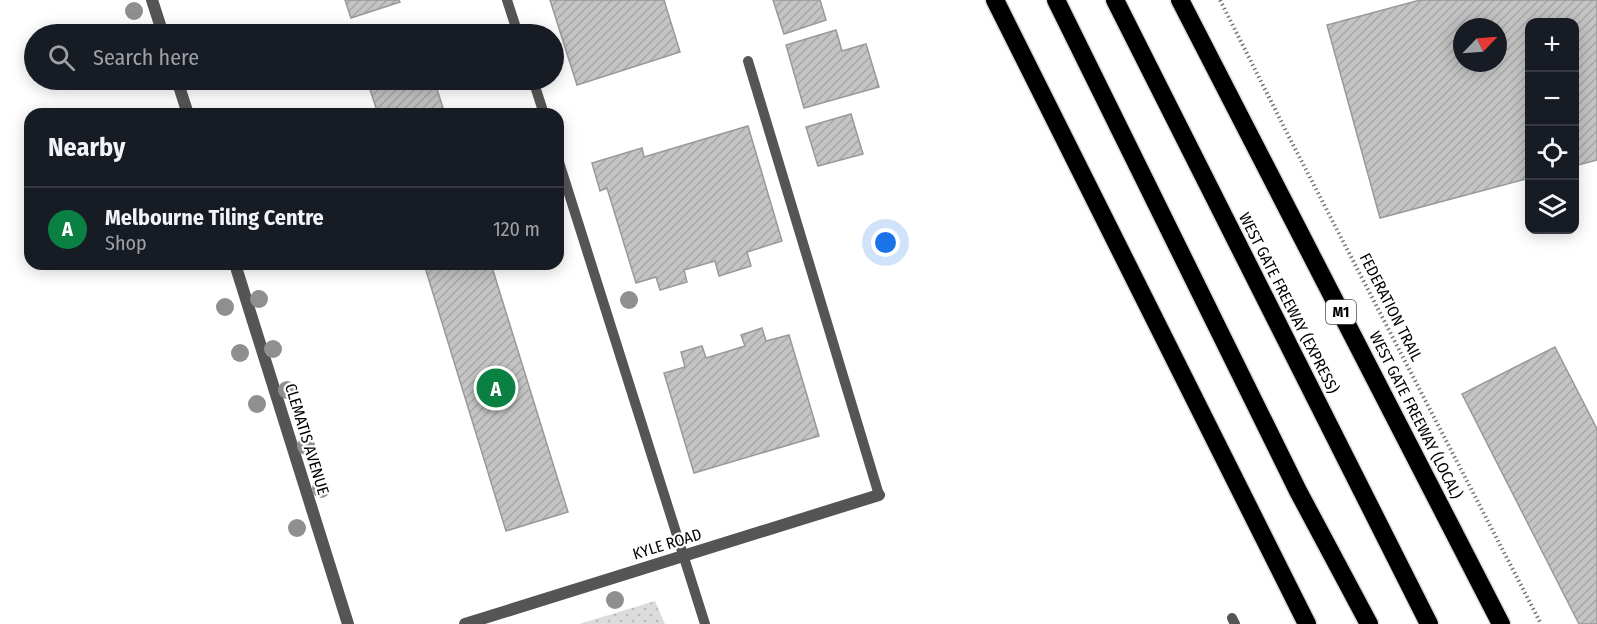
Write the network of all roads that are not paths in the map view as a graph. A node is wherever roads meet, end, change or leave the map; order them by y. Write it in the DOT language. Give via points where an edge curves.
graph roads {
  1 [pos="152,0"];
  2 [pos="507,0"];
  3 [pos="994,0"];
  4 [pos="1056,0"];
  5 [pos="1115,0"];
  6 [pos="1180,0"];
  7 [pos="160,24"];
  8 [pos="515,24"];
  9 [pos="748,61"];
  10 [pos="180,90"];
  11 [pos="536,90"];
  12 [pos="186,108"];
  13 [pos="542,108"];
  14 [pos="564,178"];
  15 [pos="237,270"];
  16 [pos="879,495"];
  17 [pos="684,556"];
  18 [pos="348,624"];
  19 [pos="465,624"];
  20 [pos="705,624"];
  21 [pos="1307,624"];
  22 [pos="1369,624"];
  23 [pos="1429,624"];
  24 [pos="1501,624"];
  1 -- 7 [label="street"];
  2 -- 8 [label="lane"];
  3 -- 21 [label="highway"];
  4 -- 22 [label="highway" via="1298,491"];
  5 -- 23 [label="highway, WEST GATE FREEWAY (EXPRESS)"];
  6 -- 24 [label="highway, WEST GATE FREEWAY (LOCAL) / M1"];
  9 -- 16 [label="lane"];
  10 -- 12 [label="street"];
  11 -- 13 [label="lane"];
  14 -- 17 [label="lane"];
  15 -- 18 [label="street, CLEMATIS AVENUE"];
  16 -- 17 [label="street, KYLE ROAD"];
  17 -- 19 [label="street, KYLE ROAD"];
  17 -- 20 [label="lane"];
}
